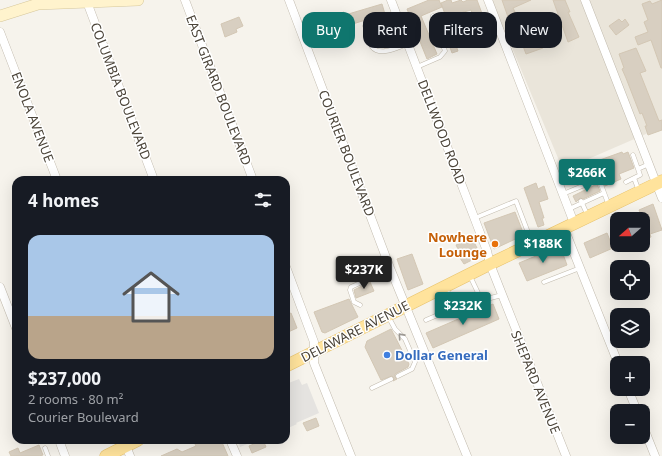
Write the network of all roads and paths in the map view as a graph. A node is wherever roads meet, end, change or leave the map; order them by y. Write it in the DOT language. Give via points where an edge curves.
graph roads {
  1 [pos="138,0"];
  2 [pos="185,0"];
  3 [pos="289,0"];
  4 [pos="391,0"];
  5 [pos="488,0"];
  6 [pos="585,0"];
  7 [pos="87,2"];
  8 [pos="396,12"];
  9 [pos="0,16"];
  10 [pos="0,32"];
  11 [pos="373,48"];
  12 [pos="396,48"];
  13 [pos="410,48"];
  14 [pos="444,48"];
  15 [pos="417,67"];
  16 [pos="633,154"];
  17 [pos="648,164"];
  18 [pos="638,169"];
  19 [pos="55,176"];
  20 [pos="152,176"];
  21 [pos="251,176"];
  22 [pos="634,178"];
  23 [pos="626,182"];
  24 [pos="659,182"];
  25 [pos="639,192"];
  26 [pos="604,193"];
  27 [pos="563,194"];
  28 [pos="662,198"];
  29 [pos="580,203"];
  30 [pos="609,206"];
  31 [pos="568,209"];
  32 [pos="588,216"];
  33 [pos="475,218"];
  34 [pos="569,226"];
  35 [pos="532,243"];
  36 [pos="490,264"];
  37 [pos="580,268"];
  38 [pos="469,274"];
  39 [pos="374,275"];
  40 [pos="290,278"];
  41 [pos="544,282"];
  42 [pos="445,286"];
  43 [pos="0,287"];
  44 [pos="502,295"];
  45 [pos="480,297"];
  46 [pos="360,305"];
  47 [pos="406,306"];
  48 [pos="455,308"];
  49 [pos="388,315"];
  50 [pos="12,318"];
  51 [pos="426,320"];
  52 [pos="314,352"];
  53 [pos="615,356"];
  54 [pos="290,364"];
  55 [pos="398,376"];
  56 [pos="391,379"];
  57 [pos="372,388"];
  58 [pos="60,444"];
  59 [pos="232,444"];
  60 [pos="650,444"];
  61 [pos="45,448"];
  62 [pos="128,451"];
  63 [pos="62,455"];
  64 [pos="48,456"];
  65 [pos="106,456"];
  66 [pos="237,456"];
  67 [pos="351,456"];
  68 [pos="467,456"];
  69 [pos="566,456"];
  70 [pos="655,456"];
  1 -- 7 [label="street"];
  2 -- 21 [label="street, EAST GIRARD BOULEVARD"];
  3 -- 47 [label="street, COURIER BOULEVARD"];
  4 -- 8 [label="street, DELLWOOD ROAD"];
  5 -- 27 [label="street"];
  6 -- 17 [label="street"];
  7 -- 9 [label="street" via="38,4"];
  7 -- 20 [label="street, COLUMBIA BOULEVARD"];
  10 -- 19 [label="street, ENOLA AVENUE"];
  11 -- 12 [label="lane" via="383,52"];
  13 -- 15 [label="street, DELLWOOD ROAD"];
  14 -- 15 [label="lane" via="445,51 440,57"];
  15 -- 33 [label="street, DELLWOOD ROAD"];
  16 -- 18 [label="lane"];
  17 -- 18 [label="lane"];
  17 -- 24 [label="street"];
  18 -- 22 [label="lane" via="640,175"];
  22 -- 23 [label="lane"];
  22 -- 25 [label="lane"];
  24 -- 25 [label="main road, DELAWARE AVENUE"];
  24 -- 28 [label="street"];
  25 -- 30 [label="main road, DELAWARE AVENUE"];
  26 -- 27 [label="lane" via="599,179 575,192"];
  26 -- 29 [label="lane"];
  26 -- 30 [label="lane"];
  27 -- 31 [label="street"];
  29 -- 31 [label="lane"];
  29 -- 32 [label="lane"];
  30 -- 32 [label="main road, DELAWARE AVENUE"];
  31 -- 34 [label="street"];
  32 -- 34 [label="main road, DELAWARE AVENUE"];
  33 -- 35 [label="lane" via="516,201"];
  33 -- 36 [label="street, DELLWOOD ROAD"];
  34 -- 35 [label="main road, DELAWARE AVENUE"];
  34 -- 37 [label="street"];
  35 -- 36 [label="main road, DELAWARE AVENUE"];
  36 -- 38 [label="main road, DELAWARE AVENUE"];
  36 -- 44 [label="street, SHEPARD AVENUE"];
  37 -- 41 [label="lane"];
  37 -- 53 [label="street"];
  38 -- 42 [label="main road, DELAWARE AVENUE"];
  38 -- 45 [label="lane"];
  39 -- 46 [label="lane" via="351,287 354,302"];
  40 -- 52 [label="street" via="314,342"];
  42 -- 47 [label="main road, DELAWARE AVENUE"];
  42 -- 48 [label="lane"];
  43 -- 50 [label="street"];
  44 -- 45 [label="lane" via="487,300"];
  44 -- 69 [label="street, SHEPARD AVENUE"];
  45 -- 48 [label="lane"];
  47 -- 49 [label="main road, DELAWARE AVENUE"];
  47 -- 68 [label="street, COURIER BOULEVARD"];
  48 -- 51 [label="lane"];
  49 -- 52 [label="main road, DELAWARE AVENUE"];
  55 -- 49 [label="lane, one-way" via="412,369 415,362 405,339 395,330"];
  52 -- 54 [label="main road, DELAWARE AVENUE"];
  52 -- 67 [label="street" via="314,363"];
  56 -- 57 [label="lane"];
  58 -- 63 [label="street"];
  59 -- 66 [label="street"];
  60 -- 70 [label="street"];
  61 -- 64 [label="lane"];
  62 -- 65 [label="main road"];
}
